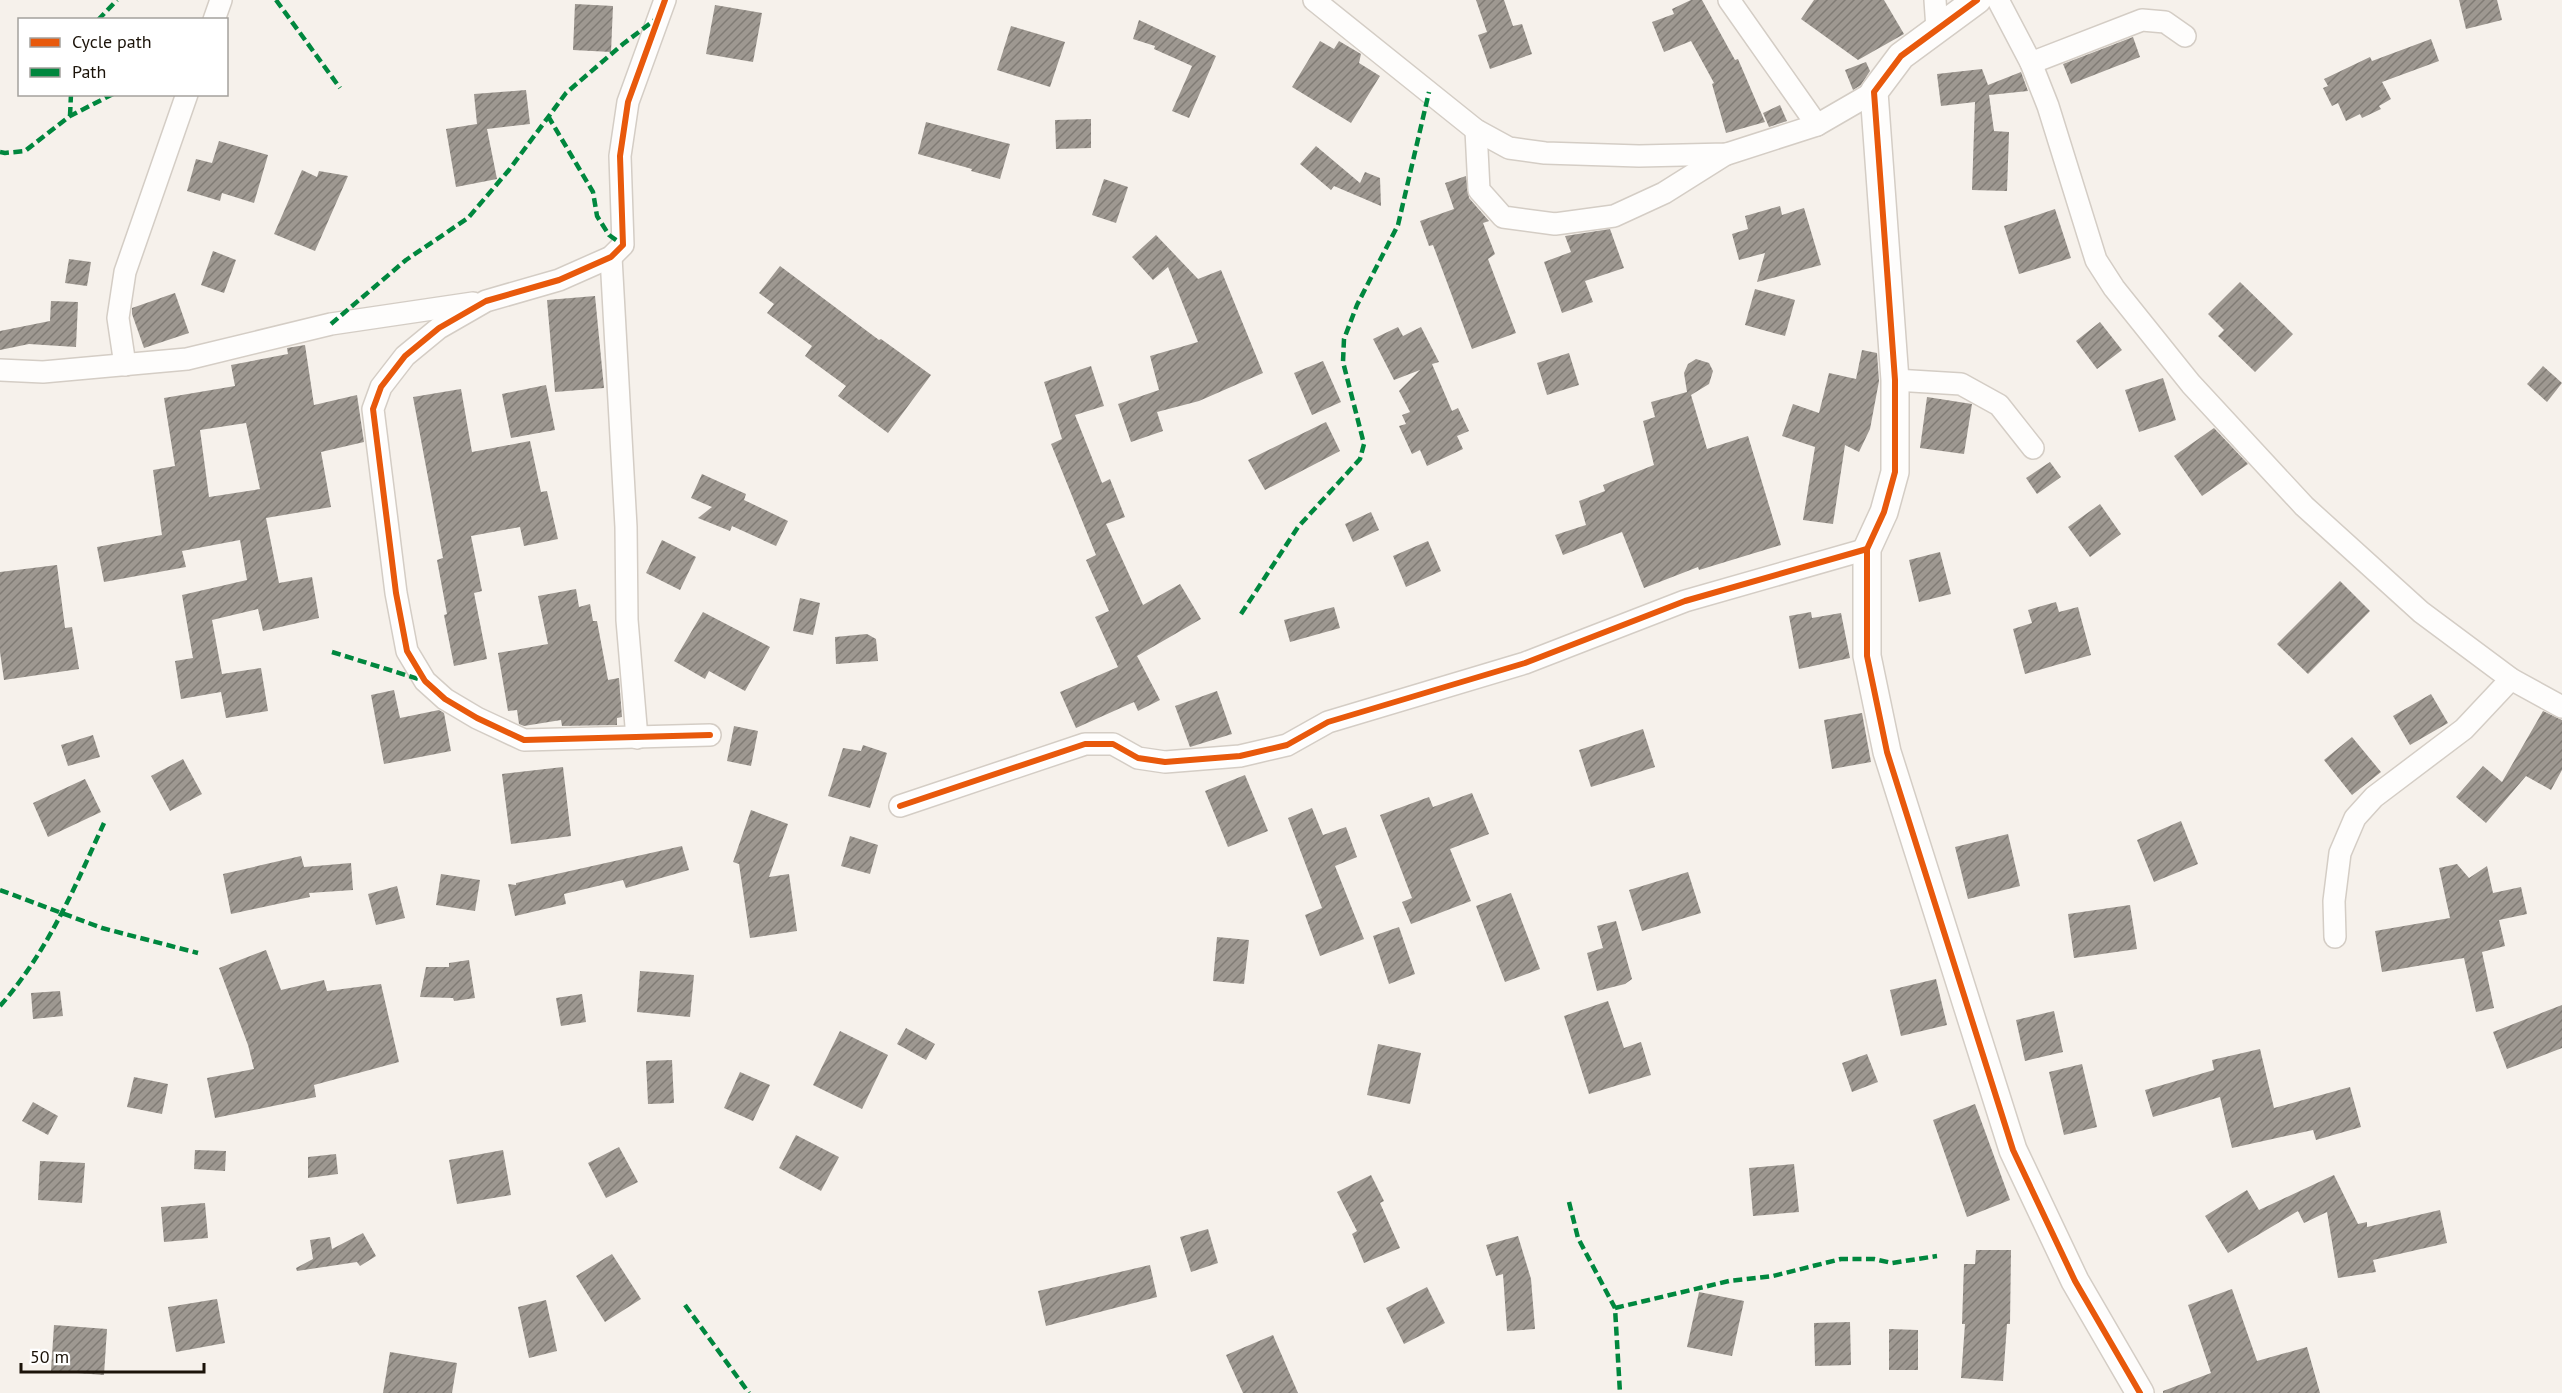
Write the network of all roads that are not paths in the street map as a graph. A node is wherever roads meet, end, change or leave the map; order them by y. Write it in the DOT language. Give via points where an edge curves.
graph roads {
  1 [pos="221,0"];
  2 [pos="665,0"];
  3 [pos="1314,0"];
  4 [pos="1729,0"];
  5 [pos="1935,0"];
  6 [pos="1977,0"];
  7 [pos="1998,0"];
  8 [pos="215,18"];
  9 [pos="1937,29"];
  10 [pos="2185,36"];
  11 [pos="2031,63"];
  12 [pos="1874,92"];
  13 [pos="186,96"];
  14 [pos="1816,125"];
  15 [pos="1476,130"];
  16 [pos="1727,154"];
  17 [pos="611,257"];
  18 [pos="486,301"];
  19 [pos="124,365"];
  20 [pos="0,370"];
  21 [pos="1895,380"];
  22 [pos="2033,448"];
  23 [pos="1868,549"];
  24 [pos="2511,679"];
  25 [pos="2562,708"];
  26 [pos="710,735"];
  27 [pos="637,738"];
  28 [pos="900,807"];
  29 [pos="2335,937"];
  30 [pos="2140,1393"];
  1 -- 8 [label="street"];
  2 -- 17 [label="street" via="628,102 620,156 623,245"];
  3 -- 15 [label="street"];
  4 -- 14 [label="street"];
  5 -- 9 [label="street"];
  6 -- 9 [label="street"];
  7 -- 11 [label="street"];
  9 -- 12 [label="street" via="1900,56"];
  10 -- 11 [label="street" via="2165,22 2142,20"];
  11 -- 24 [label="street" via="2063,149 2096,261 2114,288 2191,384 2304,506 2421,612"];
  12 -- 14 [label="street"];
  12 -- 21 [label="street"];
  13 -- 19 [label="street" via="125,272 118,318"];
  14 -- 16 [label="street"];
  15 -- 16 [label="street" via="1509,148 1545,153"];
  15 -- 16 [label="street" via="1479,190 1503,217 1555,224 1614,216 1665,193"];
  17 -- 18 [label="street" via="559,280"];
  17 -- 27 [label="street" via="626,527 627,620"];
  18 -- 19 [label="street" via="331,324 187,359"];
  18 -- 27 [label="street" via="439,328 405,356 381,387 374,409 396,593 407,651 425,681 445,699 524,740"];
  19 -- 20 [label="street" via="43,372"];
  21 -- 22 [label="street" via="1961,384 1999,405"];
  21 -- 23 [label="street" via="1895,472"];
  23 -- 28 [label="street" via="1685,601 1525,663 1328,722 1287,745 1240,756 1165,762 1138,759 1113,744 1085,744"];
  23 -- 30 [label="street" via="1867,656 1887,752 2013,1150 2074,1281"];
  24 -- 25 [label="street"];
  24 -- 29 [label="street" via="2464,729 2374,797 2355,818 2340,853 2334,901"];
  26 -- 27 [label="street"];
}
